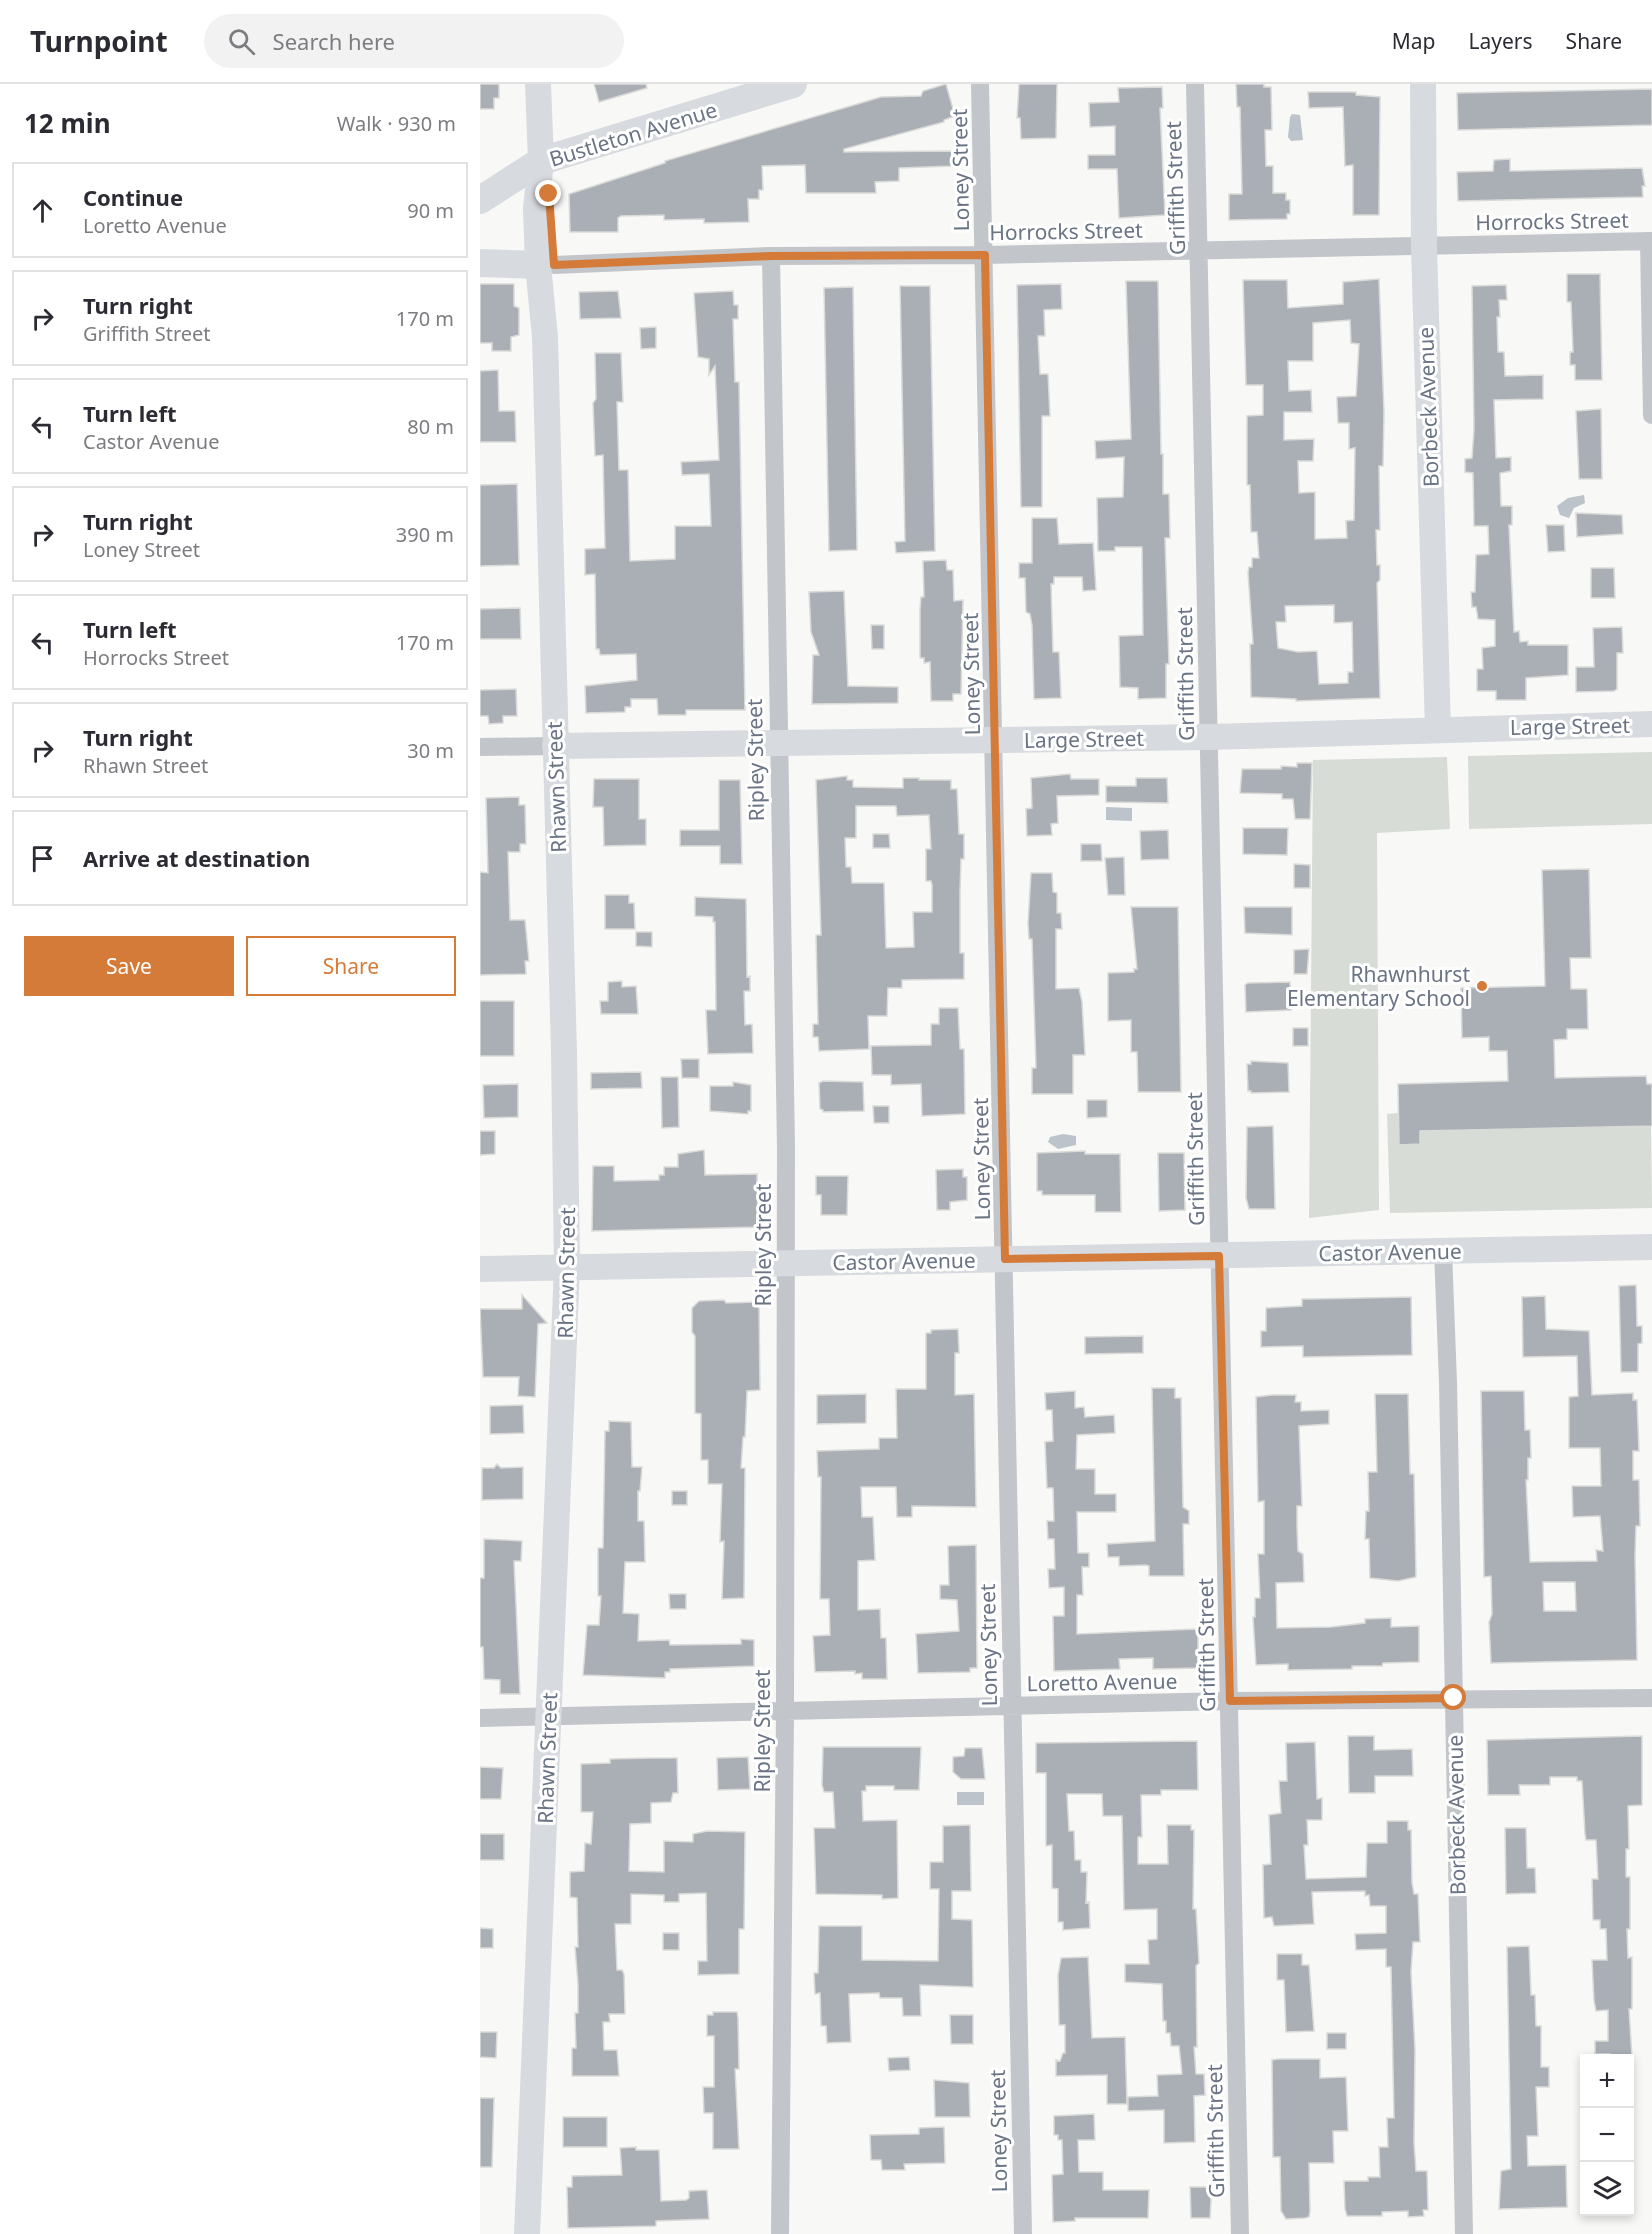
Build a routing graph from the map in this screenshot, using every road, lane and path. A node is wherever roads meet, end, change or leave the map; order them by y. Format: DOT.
graph roads {
  1 [pos="538,84"];
  2 [pos="793,84"];
  3 [pos="980,84"];
  4 [pos="1195,84"];
  5 [pos="1423,84"];
  6 [pos="542,161"];
  7 [pos="480,200"];
  8 [pos="1650,241"];
  9 [pos="1424,246"];
  10 [pos="1200,250"];
  11 [pos="985,255"];
  12 [pos="771,256"];
  13 [pos="480,263"];
  14 [pos="546,265"];
  15 [pos="1652,415"];
  16 [pos="1652,724"];
  17 [pos="1438,729"];
  18 [pos="1209,737"];
  19 [pos="994,740"];
  20 [pos="777,742"];
  21 [pos="555,746"];
  22 [pos="480,747"];
  23 [pos="1652,1247"];
  24 [pos="1443,1251"];
  25 [pos="1219,1256"];
  26 [pos="1005,1259"];
  27 [pos="786,1264"];
  28 [pos="567,1267"];
  29 [pos="480,1269"];
  30 [pos="1454,1698"];
  31 [pos="1652,1698"];
  32 [pos="1230,1701"];
  33 [pos="1012,1707"];
  34 [pos="785,1712"];
  35 [pos="480,1718"];
  36 [pos="549,1718"];
  37 [pos="527,2234"];
  38 [pos="780,2234"];
  39 [pos="1023,2234"];
  40 [pos="1240,2234"];
  41 [pos="1464,2234"];
  1 -- 6 [label="main road, Rhawn Street"];
  2 -- 6 [label="main road, Bustleton Avenue"];
  3 -- 11 [label="street, Loney Street"];
  4 -- 10 [label="street, Griffith Street"];
  5 -- 9 [label="main road, Borbeck Avenue"];
  6 -- 7 [label="main road, Bustleton Avenue"];
  6 -- 14 [label="main road, Rhawn Street"];
  8 -- 9 [label="street, Horrocks Street"];
  8 -- 15 [label="street"];
  9 -- 10 [label="street, Horrocks Street"];
  9 -- 17 [label="main road, Borbeck Avenue"];
  10 -- 11 [label="street, Horrocks Street"];
  10 -- 18 [label="street, Griffith Street"];
  11 -- 12 [label="street, Horrocks Street"];
  11 -- 19 [label="street, Loney Street"];
  12 -- 14 [label="street, Horrocks Street"];
  12 -- 20 [label="street, Ripley Street"];
  13 -- 14 [label="main road"];
  14 -- 21 [label="main road, Rhawn Street"];
  16 -- 17 [label="main road, Large Street"];
  17 -- 18 [label="main road, Large Street"];
  18 -- 19 [label="main road, Large Street"];
  18 -- 25 [label="street, Griffith Street"];
  19 -- 20 [label="main road, Large Street"];
  19 -- 26 [label="street, Loney Street"];
  20 -- 21 [label="main road, Large Street"];
  20 -- 27 [label="street, Ripley Street"];
  21 -- 22 [label="street, Large Street"];
  21 -- 28 [label="main road, Rhawn Street"];
  23 -- 24 [label="main road, Castor Avenue"];
  24 -- 25 [label="main road, Castor Avenue"];
  24 -- 30 [label="street, Borbeck Avenue"];
  25 -- 26 [label="main road, Castor Avenue"];
  25 -- 32 [label="street, Griffith Street"];
  26 -- 27 [label="main road, Castor Avenue"];
  26 -- 33 [label="street, Loney Street"];
  27 -- 28 [label="main road, Castor Avenue"];
  27 -- 34 [label="street, Ripley Street"];
  28 -- 29 [label="main road, Castor Avenue"];
  28 -- 36 [label="main road, Rhawn Street"];
  30 -- 31 [label="street, Loretto Avenue"];
  30 -- 32 [label="street, Loretto Avenue"];
  30 -- 41 [label="street, Borbeck Avenue"];
  32 -- 33 [label="street, Loretto Avenue"];
  32 -- 40 [label="street, Griffith Street"];
  33 -- 34 [label="street, Loretto Avenue"];
  33 -- 39 [label="street, Loney Street"];
  34 -- 36 [label="street, Loretto Avenue"];
  34 -- 38 [label="street, Ripley Street"];
  35 -- 36 [label="street, Loretto Avenue"];
  36 -- 37 [label="main road, Rhawn Street"];
}
